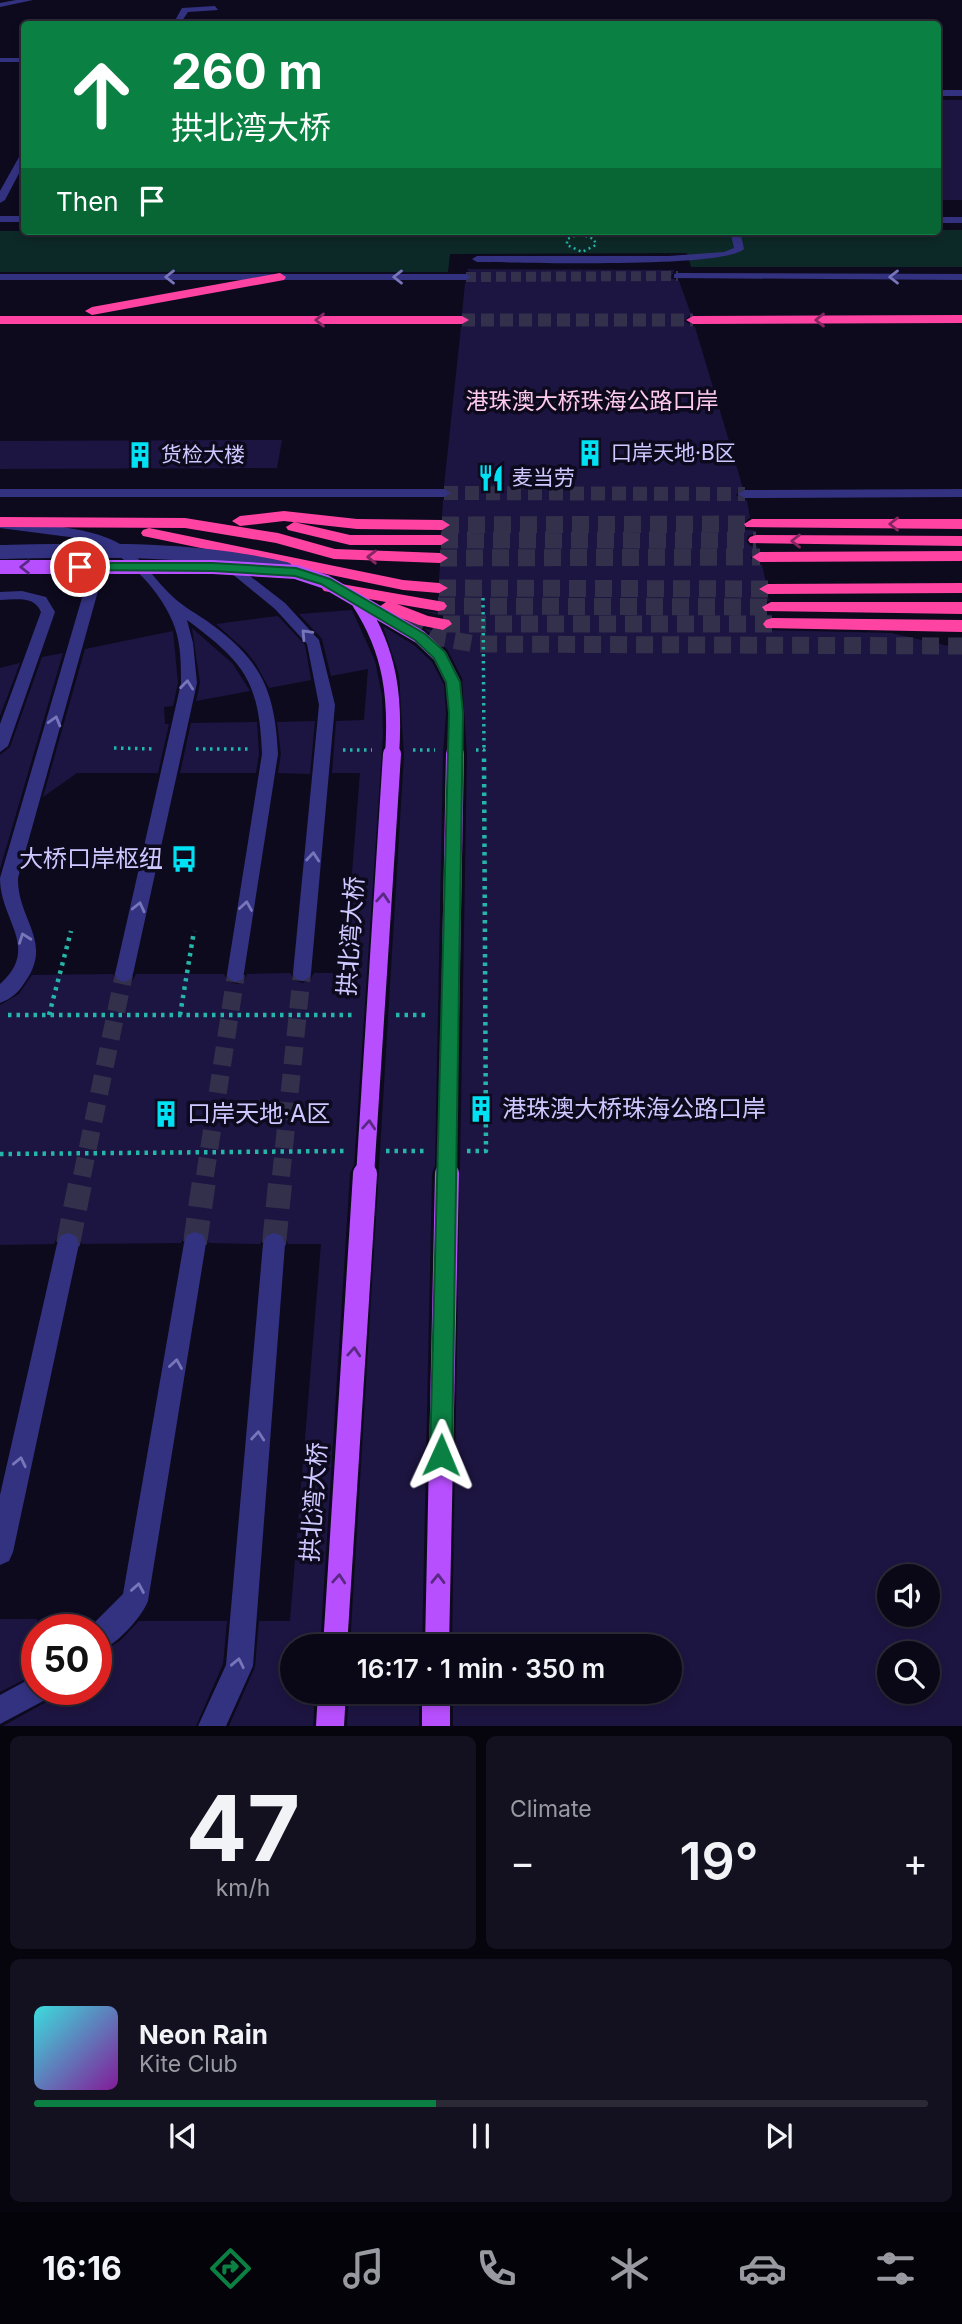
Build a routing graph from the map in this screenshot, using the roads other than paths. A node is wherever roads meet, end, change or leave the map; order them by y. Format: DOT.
graph roads {
  1 [pos="29,0"];
  2 [pos="0,5"];
  3 [pos="215,8"];
  4 [pos="179,21"];
  5 [pos="0,60"];
  6 [pos="21,60"];
  7 [pos="941,93"];
  8 [pos="962,93"];
  9 [pos="21,162"];
  10 [pos="0,200"];
  11 [pos="0,207"];
  12 [pos="12,207"];
  13 [pos="0,219"];
  14 [pos="21,219"];
  15 [pos="941,220"];
  16 [pos="962,220"];
  17 [pos="736,235"];
  18 [pos="477,259"];
  19 [pos="678,276"];
  20 [pos="0,277"];
  21 [pos="279,277"];
  22 [pos="466,277"];
  23 [pos="962,277"];
  24 [pos="962,319"];
  25 [pos="0,320"];
  26 [pos="20,320"];
  27 [pos="462,320"];
  28 [pos="693,320"];
  29 [pos="0,493"];
  30 [pos="444,493"];
  31 [pos="962,493"];
  32 [pos="745,494"];
  33 [pos="0,523"];
  34 [pos="752,524"];
  35 [pos="962,524"];
  36 [pos="138,526"];
  37 [pos="60,532"];
  38 [pos="441,532"];
  39 [pos="962,541"];
  40 [pos="212,550"];
  41 [pos="0,552"];
  42 [pos="962,556"];
  43 [pos="440,558"];
  44 [pos="0,567"];
  45 [pos="296,572"];
  46 [pos="328,587"];
  47 [pos="439,588"];
  48 [pos="962,588"];
  49 [pos="768,589"];
  50 [pos="162,594"];
  51 [pos="0,596"];
  52 [pos="356,599"];
  53 [pos="438,606"];
  54 [pos="962,608"];
  55 [pos="443,624"];
  56 [pos="962,626"];
  57 [pos="0,746"];
  58 [pos="302,973"];
  59 [pos="124,974"];
  60 [pos="236,974"];
  61 [pos="0,995"];
  62 [pos="195,1243"];
  63 [pos="68,1244"];
  64 [pos="274,1244"];
  65 [pos="0,1552"];
  66 [pos="112,1624"];
  67 [pos="336,1634"];
  68 [pos="437,1634"];
  69 [pos="21,1698"];
  70 [pos="331,1704"];
  71 [pos="436,1704"];
  72 [pos="0,1710"];
  73 [pos="212,1726"];
  74 [pos="330,1726"];
  75 [pos="436,1726"];
  1 -- 2 [label="street"];
  3 -- 4 [label="street"];
  5 -- 6 [label="street"];
  7 -- 8 [label="street"];
  9 -- 10 [label="street"];
  11 -- 12 [label="street"];
  13 -- 14 [label="street"];
  15 -- 16 [label="street"];
  17 -- 18 [label="street"];
  23 -- 19 [label="street, one-way"];
  21 -- 20 [label="street, one-way"];
  22 -- 21 [label="street, one-way"];
  21 -- 26 [label="highway"];
  24 -- 28 [label="highway, one-way"];
  25 -- 26 [label="highway"];
  27 -- 26 [label="highway, one-way"];
  29 -- 30 [label="street"];
  31 -- 32 [label="street"];
  33 -- 36 [label="highway"];
  33 -- 37 [label="street"];
  35 -- 34 [label="highway, one-way"];
  36 -- 38 [label="highway"];
  36 -- 40 [label="highway"];
  43 -- 36 [label="highway, one-way"];
  36 -- 47 [label="highway"];
  37 -- 50 [label="street"];
  61 -- 37 [label="street, one-way"];
  39 -- 42 [label="highway, one-way"];
  40 -- 46 [label="highway"];
  58 -- 40 [label="street, one-way"];
  41 -- 45 [label="street, bridge"];
  45 -- 44 [label="main road, 拱北湾大桥, one-way, bridge"];
  45 -- 52 [label="main road, 拱北湾大桥, bridge"];
  46 -- 53 [label="highway"];
  46 -- 55 [label="highway"];
  48 -- 49 [label="highway"];
  59 -- 50 [label="street, one-way"];
  60 -- 50 [label="street, one-way"];
  51 -- 57 [label="street"];
  67 -- 52 [label="main road, 拱北湾大桥, one-way, bridge"];
  68 -- 52 [label="main road, one-way, bridge"];
  54 -- 56 [label="highway"];
  66 -- 62 [label="street, one-way"];
  65 -- 63 [label="street, one-way"];
  73 -- 64 [label="street, one-way"];
  69 -- 72 [label="street"];
  70 -- 74 [label="main road"];
  71 -- 75 [label="main road"];
}
